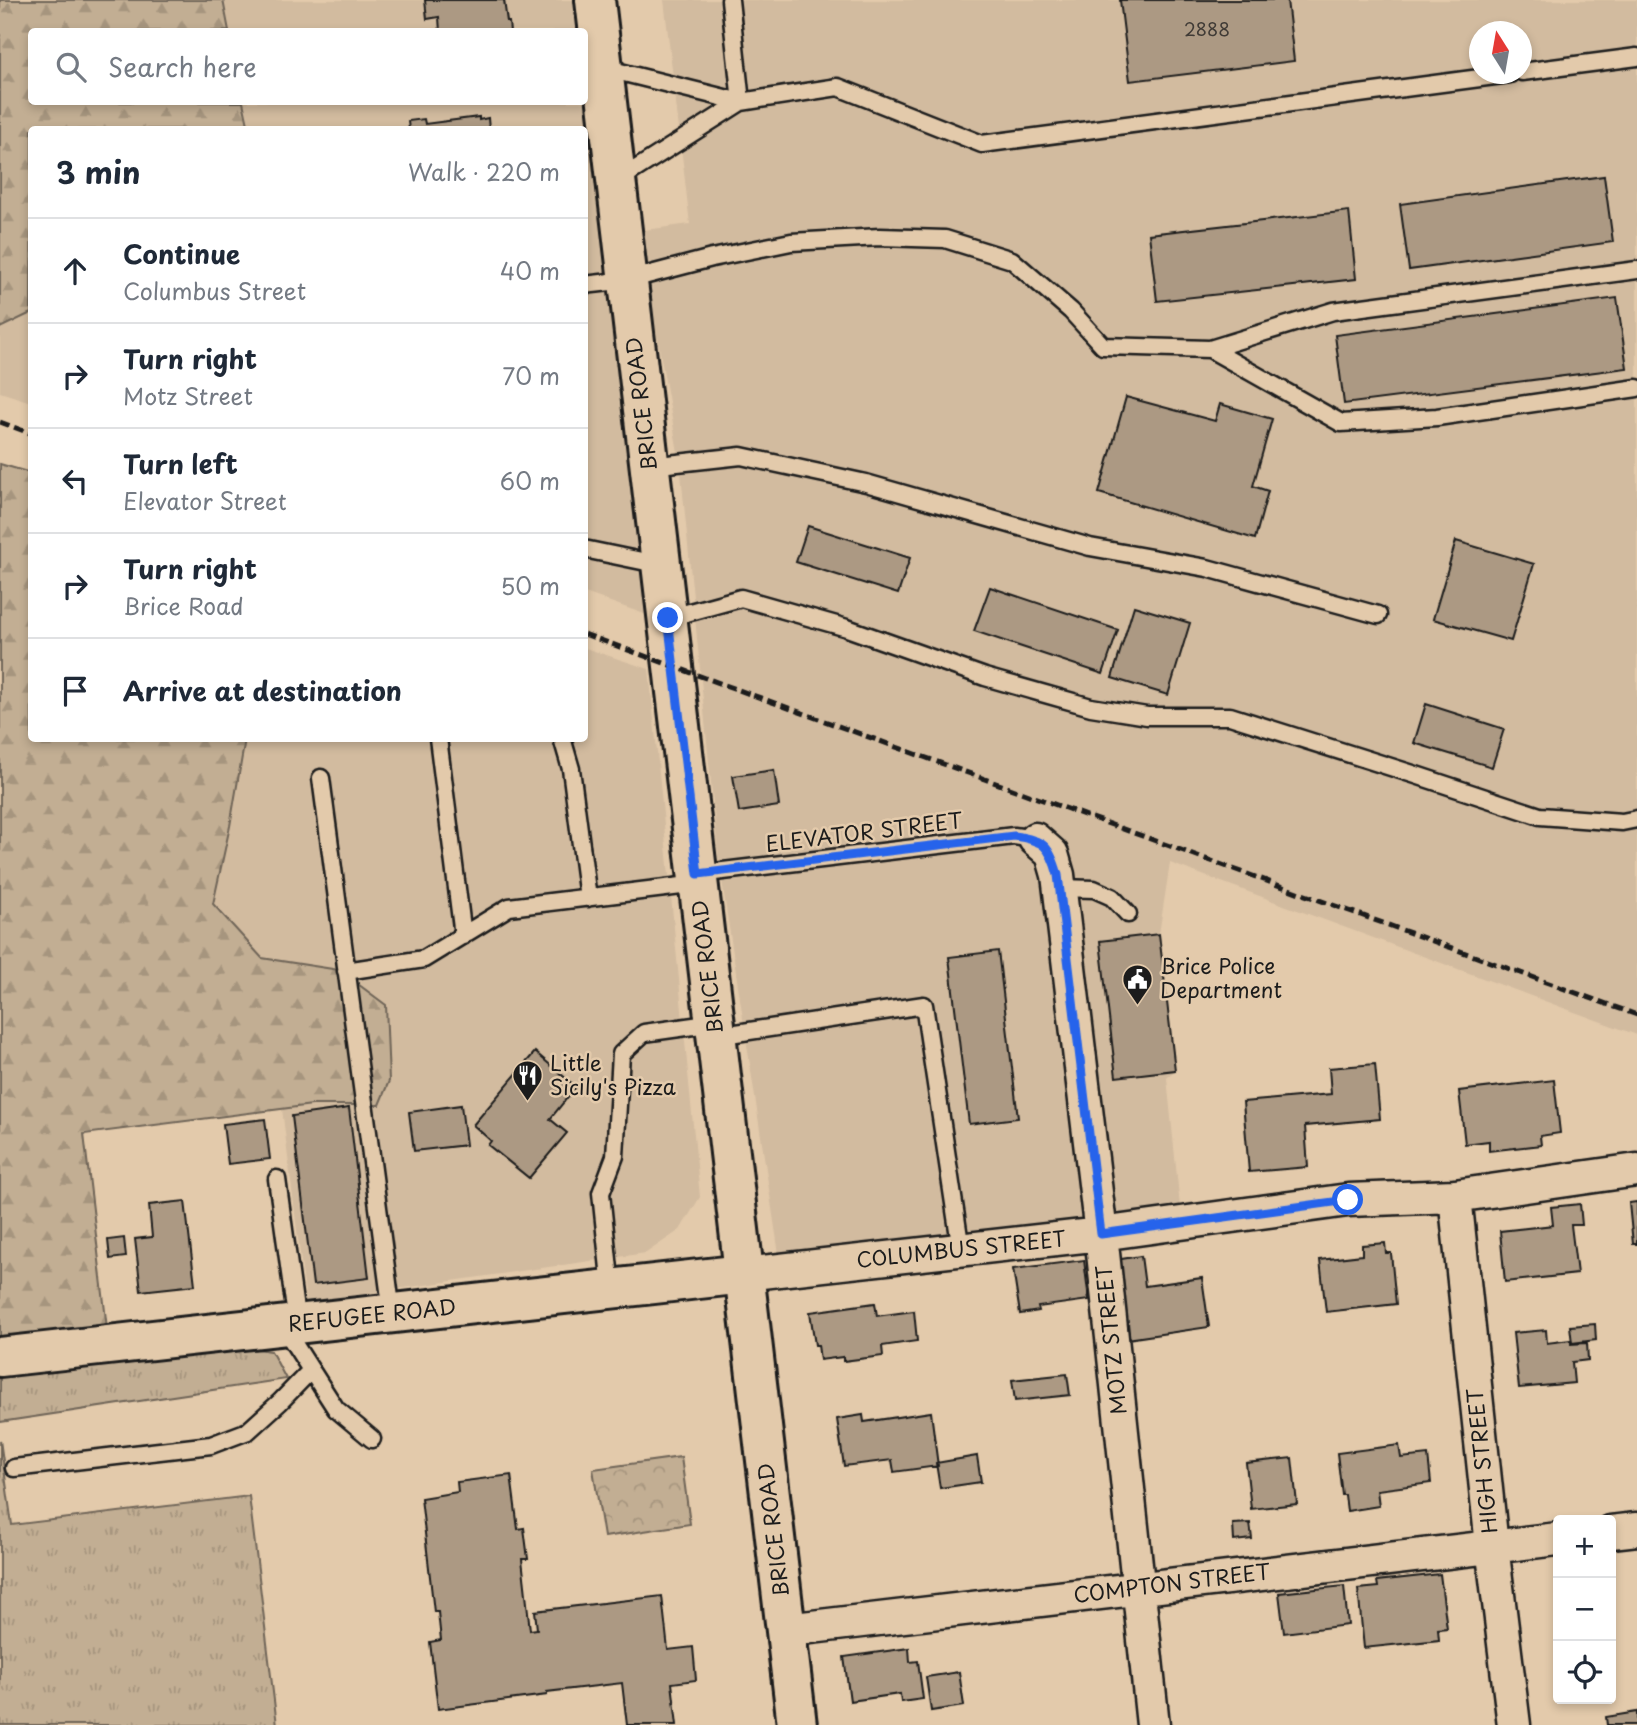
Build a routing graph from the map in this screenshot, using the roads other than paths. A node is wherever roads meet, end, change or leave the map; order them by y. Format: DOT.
graph roads {
  1 [pos="596,0"];
  2 [pos="730,0"];
  3 [pos="1637,57"];
  4 [pos="604,68"];
  5 [pos="1532,71"];
  6 [pos="1469,79"];
  7 [pos="741,102"];
  8 [pos="617,181"];
  9 [pos="1635,274"];
  10 [pos="628,280"];
  11 [pos="588,285"];
  12 [pos="1210,349"];
  13 [pos="1637,388"];
  14 [pos="650,466"];
  15 [pos="588,550"];
  16 [pos="661,565"];
  17 [pos="1378,615"];
  18 [pos="668,618"];
  19 [pos="439,742"];
  20 [pos="563,742"];
  21 [pos="321,778"];
  22 [pos="1637,819"];
  23 [pos="1035,839"];
  24 [pos="698,879"];
  25 [pos="1060,888"];
  26 [pos="588,898"];
  27 [pos="1128,914"];
  28 [pos="463,936"];
  29 [pos="346,971"];
  30 [pos="716,1029"];
  31 [pos="1637,1170"];
  32 [pos="276,1179"];
  33 [pos="1455,1196"];
  34 [pos="1101,1234"];
  35 [pos="961,1250"];
  36 [pos="744,1274"];
  37 [pos="611,1289"];
  38 [pos="392,1313"];
  39 [pos="290,1325"];
  40 [pos="0,1357"];
  41 [pos="311,1370"];
  42 [pos="372,1439"];
  43 [pos="14,1468"];
  44 [pos="1637,1529"];
  45 [pos="1616,1531"];
  46 [pos="1553,1540"];
  47 [pos="1492,1546"];
  48 [pos="1138,1588"];
  49 [pos="786,1630"];
  50 [pos="797,1725"];
  51 [pos="1153,1725"];
  52 [pos="1514,1725"];
  1 -- 4 [label="main road, BRICE ROAD"];
  2 -- 7 [label="lane"];
  3 -- 5 [label="lane"];
  4 -- 7 [label="lane"];
  4 -- 8 [label="main road, BRICE ROAD"];
  6 -- 7 [label="lane"];
  7 -- 8 [label="lane"];
  8 -- 10 [label="main road, BRICE ROAD"];
  9 -- 12 [label="lane"];
  10 -- 11 [label="lane"];
  10 -- 12 [label="lane"];
  10 -- 14 [label="main road, BRICE ROAD"];
  12 -- 13 [label="lane"];
  14 -- 16 [label="main road, BRICE ROAD"];
  14 -- 17 [label="lane"];
  15 -- 16 [label="lane"];
  16 -- 18 [label="main road, BRICE ROAD"];
  18 -- 22 [label="lane"];
  18 -- 24 [label="main road, BRICE ROAD"];
  19 -- 28 [label="lane"];
  20 -- 26 [label="lane"];
  21 -- 29 [label="lane"];
  23 -- 24 [label="lane, ELEVATOR STREET"];
  23 -- 25 [label="street, MOTZ STREET"];
  24 -- 26 [label="lane, ELEVATOR STREET"];
  24 -- 30 [label="main road, BRICE ROAD"];
  25 -- 27 [label="lane"];
  25 -- 34 [label="street, MOTZ STREET"];
  26 -- 28 [label="lane, ELEVATOR STREET"];
  28 -- 29 [label="lane, ELEVATOR STREET"];
  29 -- 38 [label="lane"];
  30 -- 35 [label="lane"];
  30 -- 36 [label="main road, BRICE ROAD"];
  30 -- 37 [label="lane"];
  31 -- 33 [label="street, COLUMBUS STREET"];
  32 -- 39 [label="lane"];
  33 -- 34 [label="street, COLUMBUS STREET"];
  33 -- 47 [label="street, HIGH STREET"];
  34 -- 35 [label="street, COLUMBUS STREET"];
  34 -- 48 [label="street, MOTZ STREET"];
  35 -- 36 [label="street, COLUMBUS STREET"];
  36 -- 37 [label="main road, REFUGEE ROAD"];
  36 -- 49 [label="main road, BRICE ROAD"];
  37 -- 38 [label="main road, REFUGEE ROAD"];
  38 -- 39 [label="main road, REFUGEE ROAD"];
  39 -- 40 [label="main road, REFUGEE ROAD"];
  39 -- 41 [label="lane"];
  41 -- 42 [label="lane"];
  41 -- 43 [label="lane"];
  44 -- 45 [label="street"];
  46 -- 47 [label="street, COMPTON STREET"];
  47 -- 48 [label="street, COMPTON STREET"];
  47 -- 52 [label="street, HIGH STREET"];
  48 -- 49 [label="street, COMPTON STREET"];
  48 -- 51 [label="street, MOTZ STREET"];
  49 -- 50 [label="main road, BRICE ROAD"];
}
